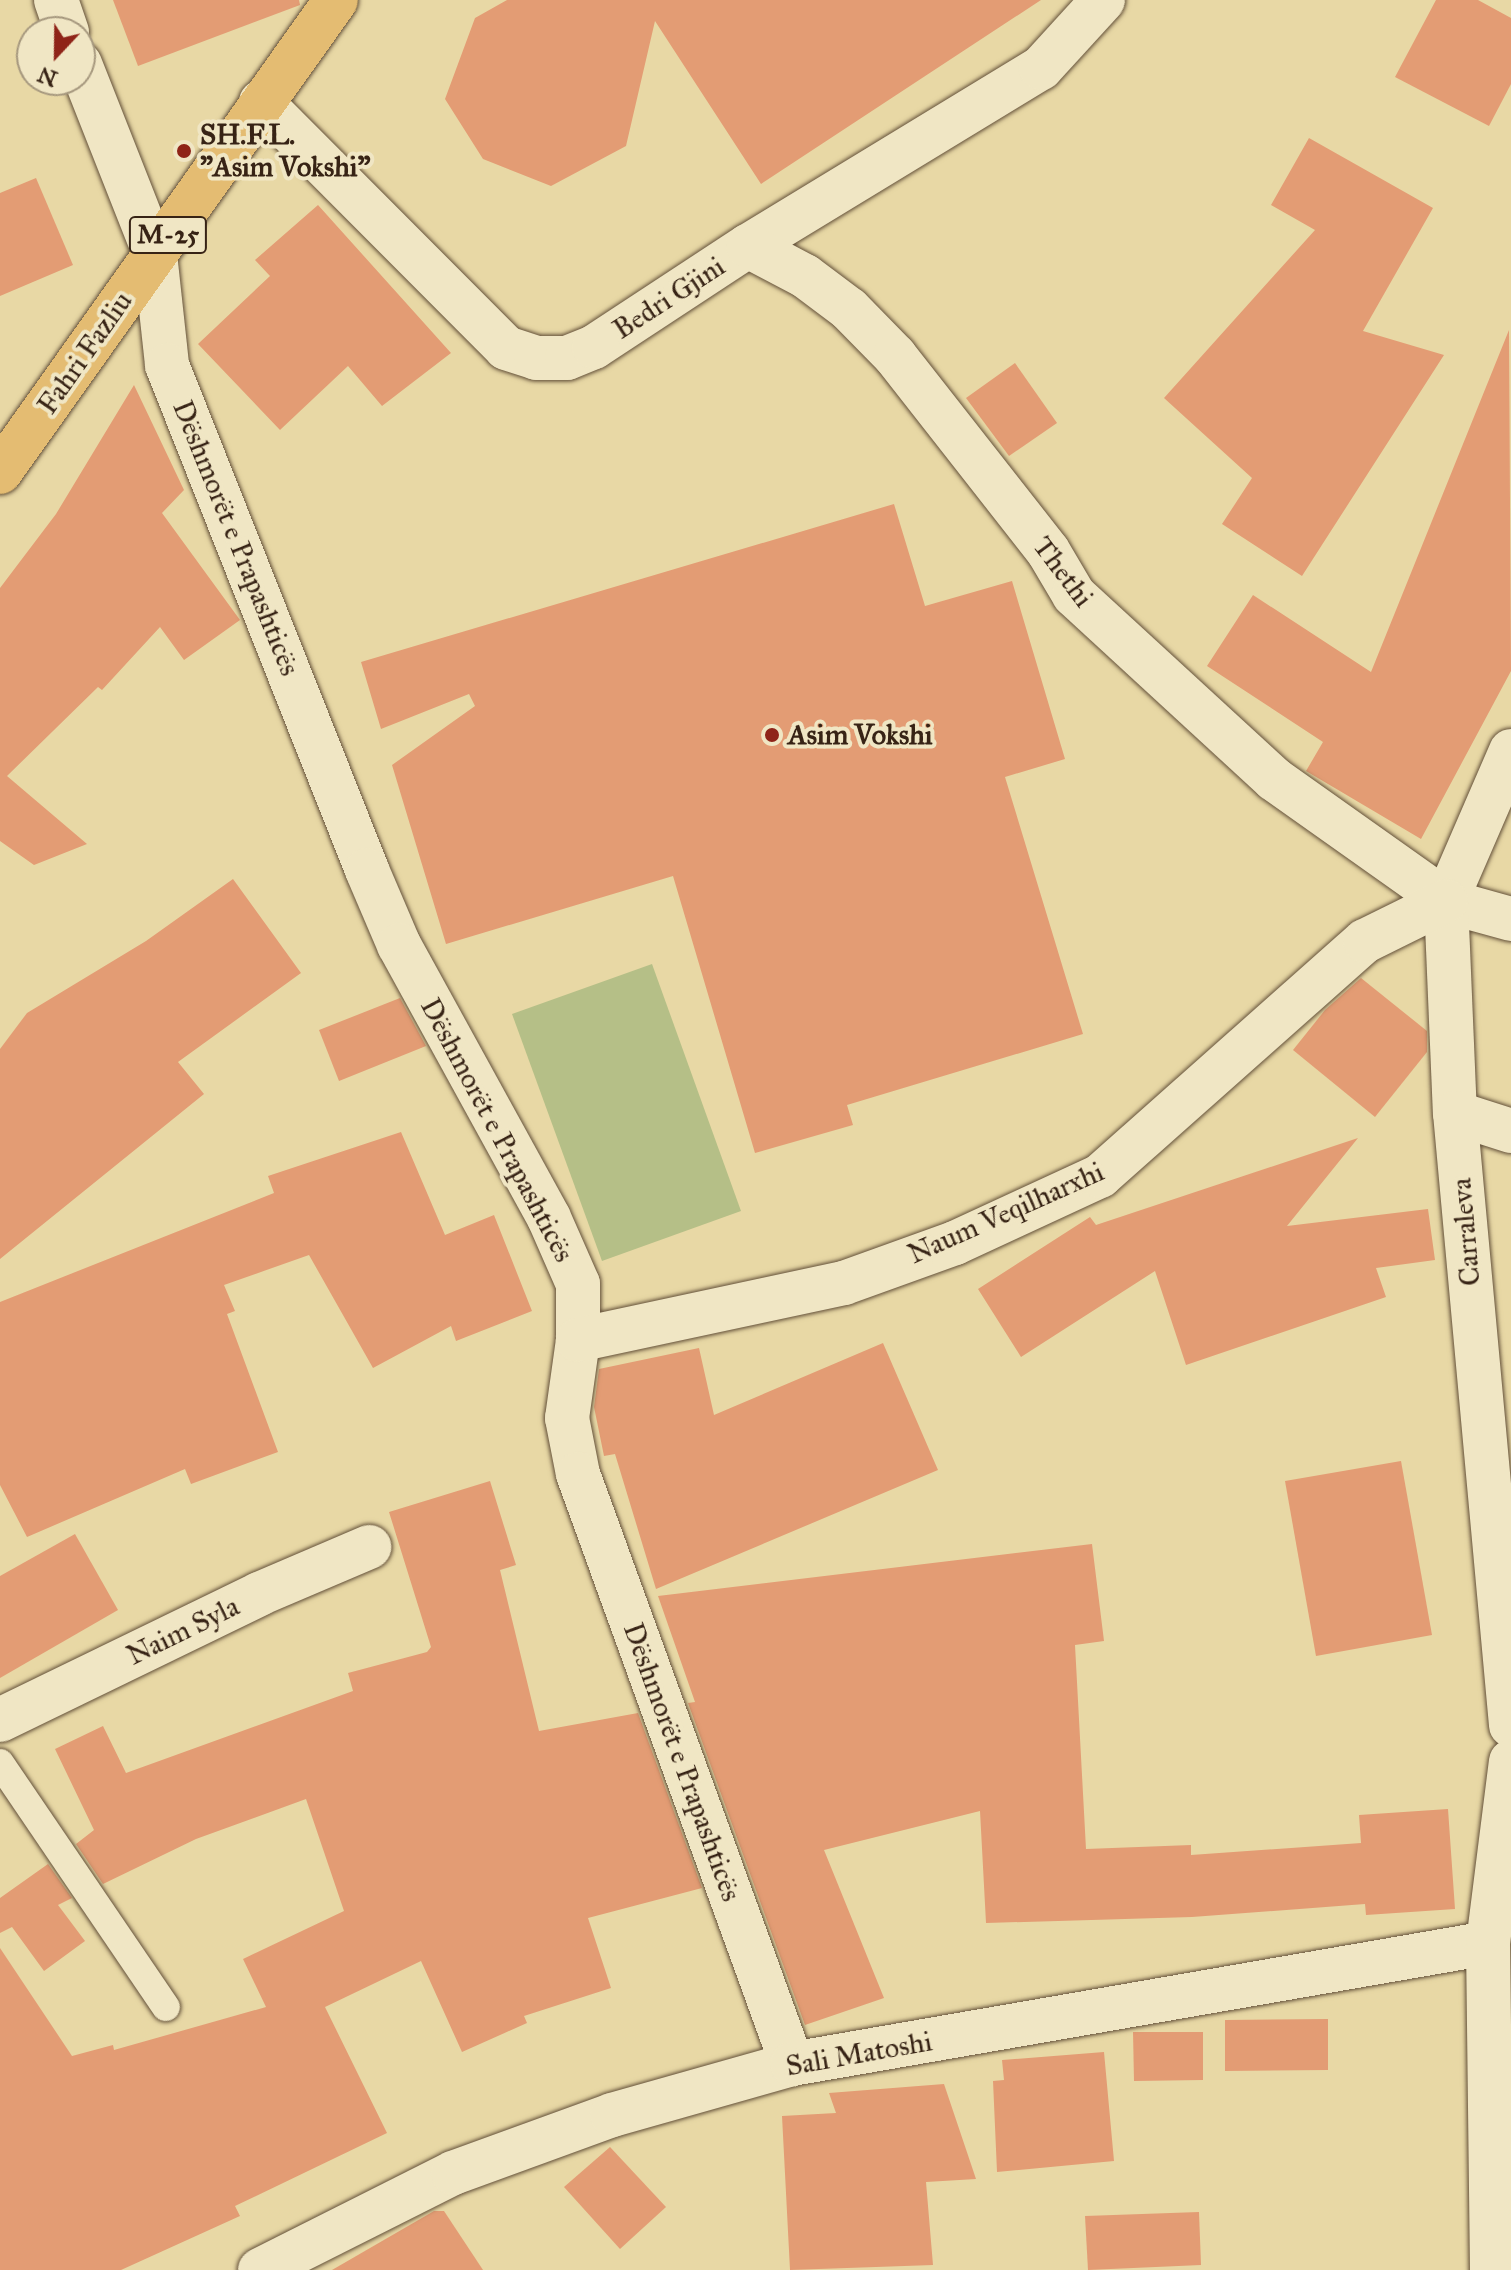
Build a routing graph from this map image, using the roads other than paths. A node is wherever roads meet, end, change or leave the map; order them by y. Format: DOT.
graph roads {
  1 [pos="336,0"];
  2 [pos="1103,0"];
  3 [pos="93,96"];
  4 [pos="261,102"];
  5 [pos="748,246"];
  6 [pos="155,254"];
  7 [pos="0,472"];
  8 [pos="1511,751"];
  9 [pos="1446,901"];
  10 [pos="1511,919"];
  11 [pos="1455,1113"];
  12 [pos="1511,1131"];
  13 [pos="578,1340"];
  14 [pos="369,1547"];
  15 [pos="0,1720"];
  16 [pos="1511,1725"];
  17 [pos="1511,1761"];
  18 [pos="0,1763"];
  19 [pos="1488,1943"];
  20 [pos="166,2007"];
  21 [pos="792,2064"];
  22 [pos="260,2270"];
  23 [pos="1492,2270"];
  1 -- 4 [label="main road, Fahri Fazliu / M-25"];
  2 -- 5 [label="street, Bedri Gjini"];
  3 -- 6 [label="street, Dëshmorët e Prapashticës"];
  4 -- 5 [label="street, Bedri Gjini"];
  4 -- 6 [label="main road, Fahri Fazliu / M-25"];
  5 -- 9 [label="street, Thethi"];
  6 -- 7 [label="main road, Fahri Fazliu / M-25"];
  6 -- 13 [label="street, Dëshmorët e Prapashticës"];
  8 -- 9 [label="street, Carraleva"];
  9 -- 10 [label="street, Thethi"];
  9 -- 11 [label="street, Carraleva"];
  9 -- 13 [label="street, Naum Veqilharxhi"];
  11 -- 12 [label="street"];
  11 -- 16 [label="street, Carraleva"];
  13 -- 21 [label="street, Dëshmorët e Prapashticës"];
  14 -- 15 [label="street, Naim Syla"];
  17 -- 19 [label="street"];
  18 -- 20 [label="lane"];
  19 -- 21 [label="street, Sali Matoshi"];
  19 -- 23 [label="street"];
  21 -- 22 [label="street, Sali Matoshi"];
}
